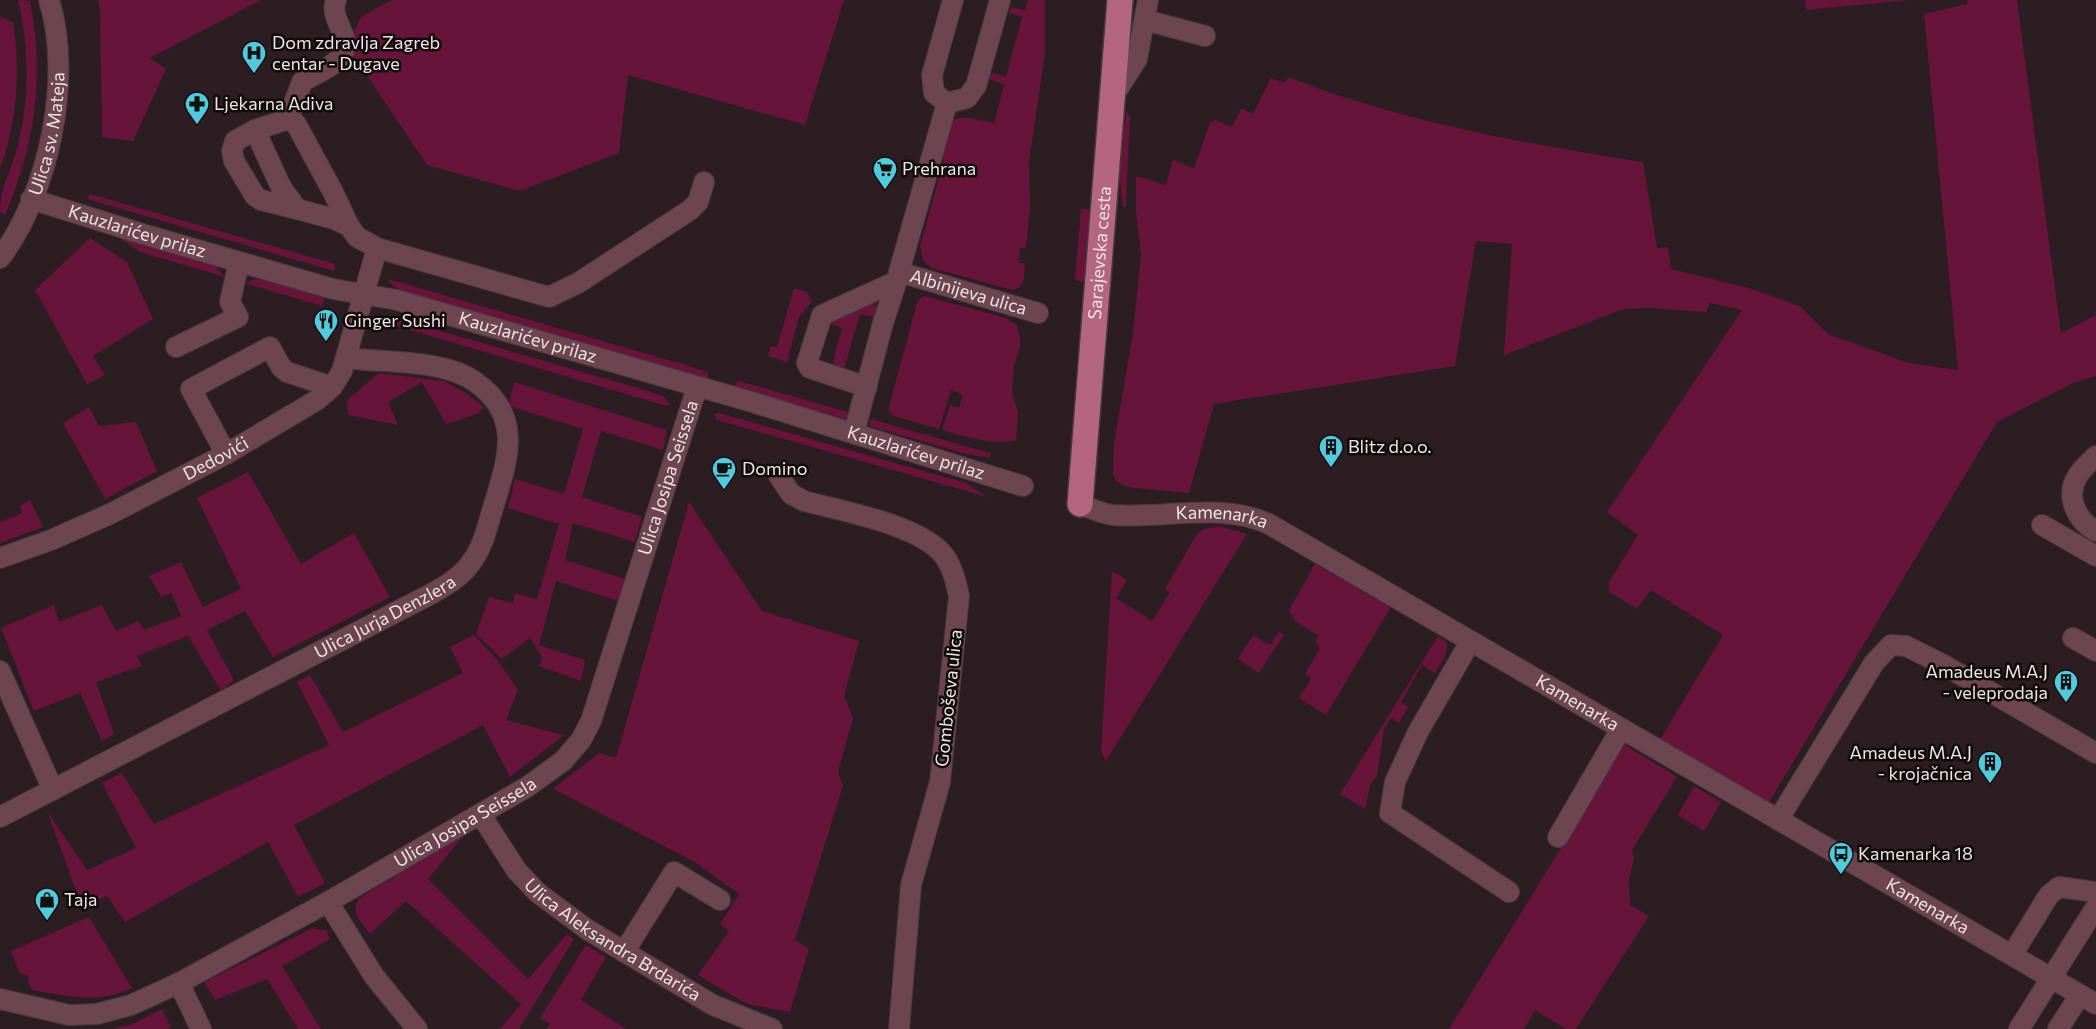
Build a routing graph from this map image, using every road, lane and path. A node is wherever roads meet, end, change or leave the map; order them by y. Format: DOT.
graph roads {
  1 [pos="49,0"];
  2 [pos="336,0"];
  3 [pos="953,0"];
  4 [pos="1000,0"];
  5 [pos="1120,0"];
  6 [pos="1148,0"];
  7 [pos="1145,20"];
  8 [pos="1205,36"];
  9 [pos="1112,98"];
  10 [pos="947,103"];
  11 [pos="288,119"];
  12 [pos="255,130"];
  13 [pos="704,182"];
  14 [pos="31,199"];
  15 [pos="297,210"];
  16 [pos="348,226"];
  17 [pos="377,248"];
  18 [pos="0,258"];
  19 [pos="239,262"];
  20 [pos="898,276"];
  21 [pos="364,294"];
  22 [pos="1038,312"];
  23 [pos="176,347"];
  24 [pos="347,358"];
  25 [pos="332,387"];
  26 [pos="697,387"];
  27 [pos="867,387"];
  28 [pos="854,433"];
  29 [pos="226,454"];
  30 [pos="2096,456"];
  31 [pos="779,476"];
  32 [pos="1023,486"];
  33 [pos="1080,504"];
  34 [pos="2042,525"];
  35 [pos="2096,531"];
  36 [pos="2096,556"];
  37 [pos="0,558"];
  38 [pos="2073,638"];
  39 [pos="1470,642"];
  40 [pos="2096,651"];
  41 [pos="0,671"];
  42 [pos="1621,729"];
  43 [pos="2096,753"];
  44 [pos="53,790"];
  45 [pos="481,815"];
  46 [pos="0,817"];
  47 [pos="1778,820"];
  48 [pos="1558,837"];
  49 [pos="1509,892"];
  50 [pos="2096,892"];
  51 [pos="720,900"];
  52 [pos="328,902"];
  53 [pos="2096,907"];
  54 [pos="624,952"];
  55 [pos="2012,955"];
  56 [pos="2051,978"];
  57 [pos="180,983"];
  58 [pos="0,999"];
  59 [pos="2088,999"];
  60 [pos="67,1022"];
  61 [pos="202,1029"];
  62 [pos="417,1029"];
  63 [pos="772,1029"];
  64 [pos="899,1029"];
  65 [pos="2019,1029"];
  66 [pos="2058,1029"];
  1 -- 14 [label="street, Ulica sv. Mateja"];
  2 -- 11 [label="street"];
  3 -- 10 [label="street"];
  4 -- 10 [label="street"];
  5 -- 9 [label="main road, Sarajevska cesta"];
  6 -- 7 [label="street"];
  7 -- 8 [label="street"];
  7 -- 9 [label="street"];
  9 -- 33 [label="main road, Sarajevska cesta"];
  10 -- 20 [label="street, Albinijeva ulica"];
  11 -- 12 [label="street"];
  11 -- 16 [label="street"];
  12 -- 15 [label="street"];
  12 -- 15 [label="street"];
  13 -- 17 [label="street"];
  14 -- 18 [label="street, Ulica sv. Mateja"];
  14 -- 19 [label="street, Kauzlarićev prilaz"];
  15 -- 16 [label="street"];
  16 -- 17 [label="street"];
  17 -- 21 [label="street, Dedovići"];
  19 -- 21 [label="street, Kauzlarićev prilaz"];
  19 -- 23 [label="street"];
  20 -- 22 [label="street, Albinijeva ulica"];
  20 -- 27 [label="street, Albinijeva ulica"];
  20 -- 27 [label="street, Albinijeva ulica"];
  21 -- 24 [label="street, Dedovići"];
  21 -- 26 [label="street, Kauzlarićev prilaz"];
  24 -- 25 [label="street, Dedovići"];
  24 -- 44 [label="street, Ulica Jurja Denzlera"];
  25 -- 29 [label="street, Dedovići"];
  25 -- 29 [label="street"];
  26 -- 28 [label="street, Kauzlarićev prilaz"];
  26 -- 45 [label="street, Ulica Josipa Seissela"];
  27 -- 28 [label="street, Albinijeva ulica"];
  28 -- 32 [label="street, Kauzlarićev prilaz"];
  29 -- 37 [label="street, Dedovići"];
  30 -- 35 [label="street"];
  31 -- 64 [label="street, Gomboševa ulica"];
  33 -- 39 [label="street, Kamenarka"];
  34 -- 36 [label="street"];
  38 -- 40 [label="street"];
  39 -- 42 [label="street, Kamenarka"];
  39 -- 49 [label="street"];
  41 -- 44 [label="street"];
  42 -- 47 [label="street, Kamenarka"];
  42 -- 48 [label="street"];
  43 -- 47 [label="street"];
  44 -- 46 [label="street, Ulica Jurja Denzlera"];
  45 -- 52 [label="street, Ulica Josipa Seissela"];
  45 -- 54 [label="street, Ulica Aleksandra Brdarića"];
  47 -- 55 [label="street, Kamenarka"];
  50 -- 55 [label="street"];
  51 -- 54 [label="street"];
  52 -- 57 [label="street, Ulica Josipa Seissela"];
  52 -- 62 [label="street"];
  53 -- 56 [label="street"];
  54 -- 63 [label="street, Ulica Aleksandra Brdarića"];
  55 -- 56 [label="street, Kamenarka"];
  56 -- 59 [label="street, Kamenarka"];
  56 -- 65 [label="street"];
  57 -- 60 [label="street, Ulica Josipa Seissela"];
  57 -- 61 [label="street"];
  58 -- 60 [label="street, Ulica Josipa Seissela"];
  59 -- 66 [label="street"];
}
